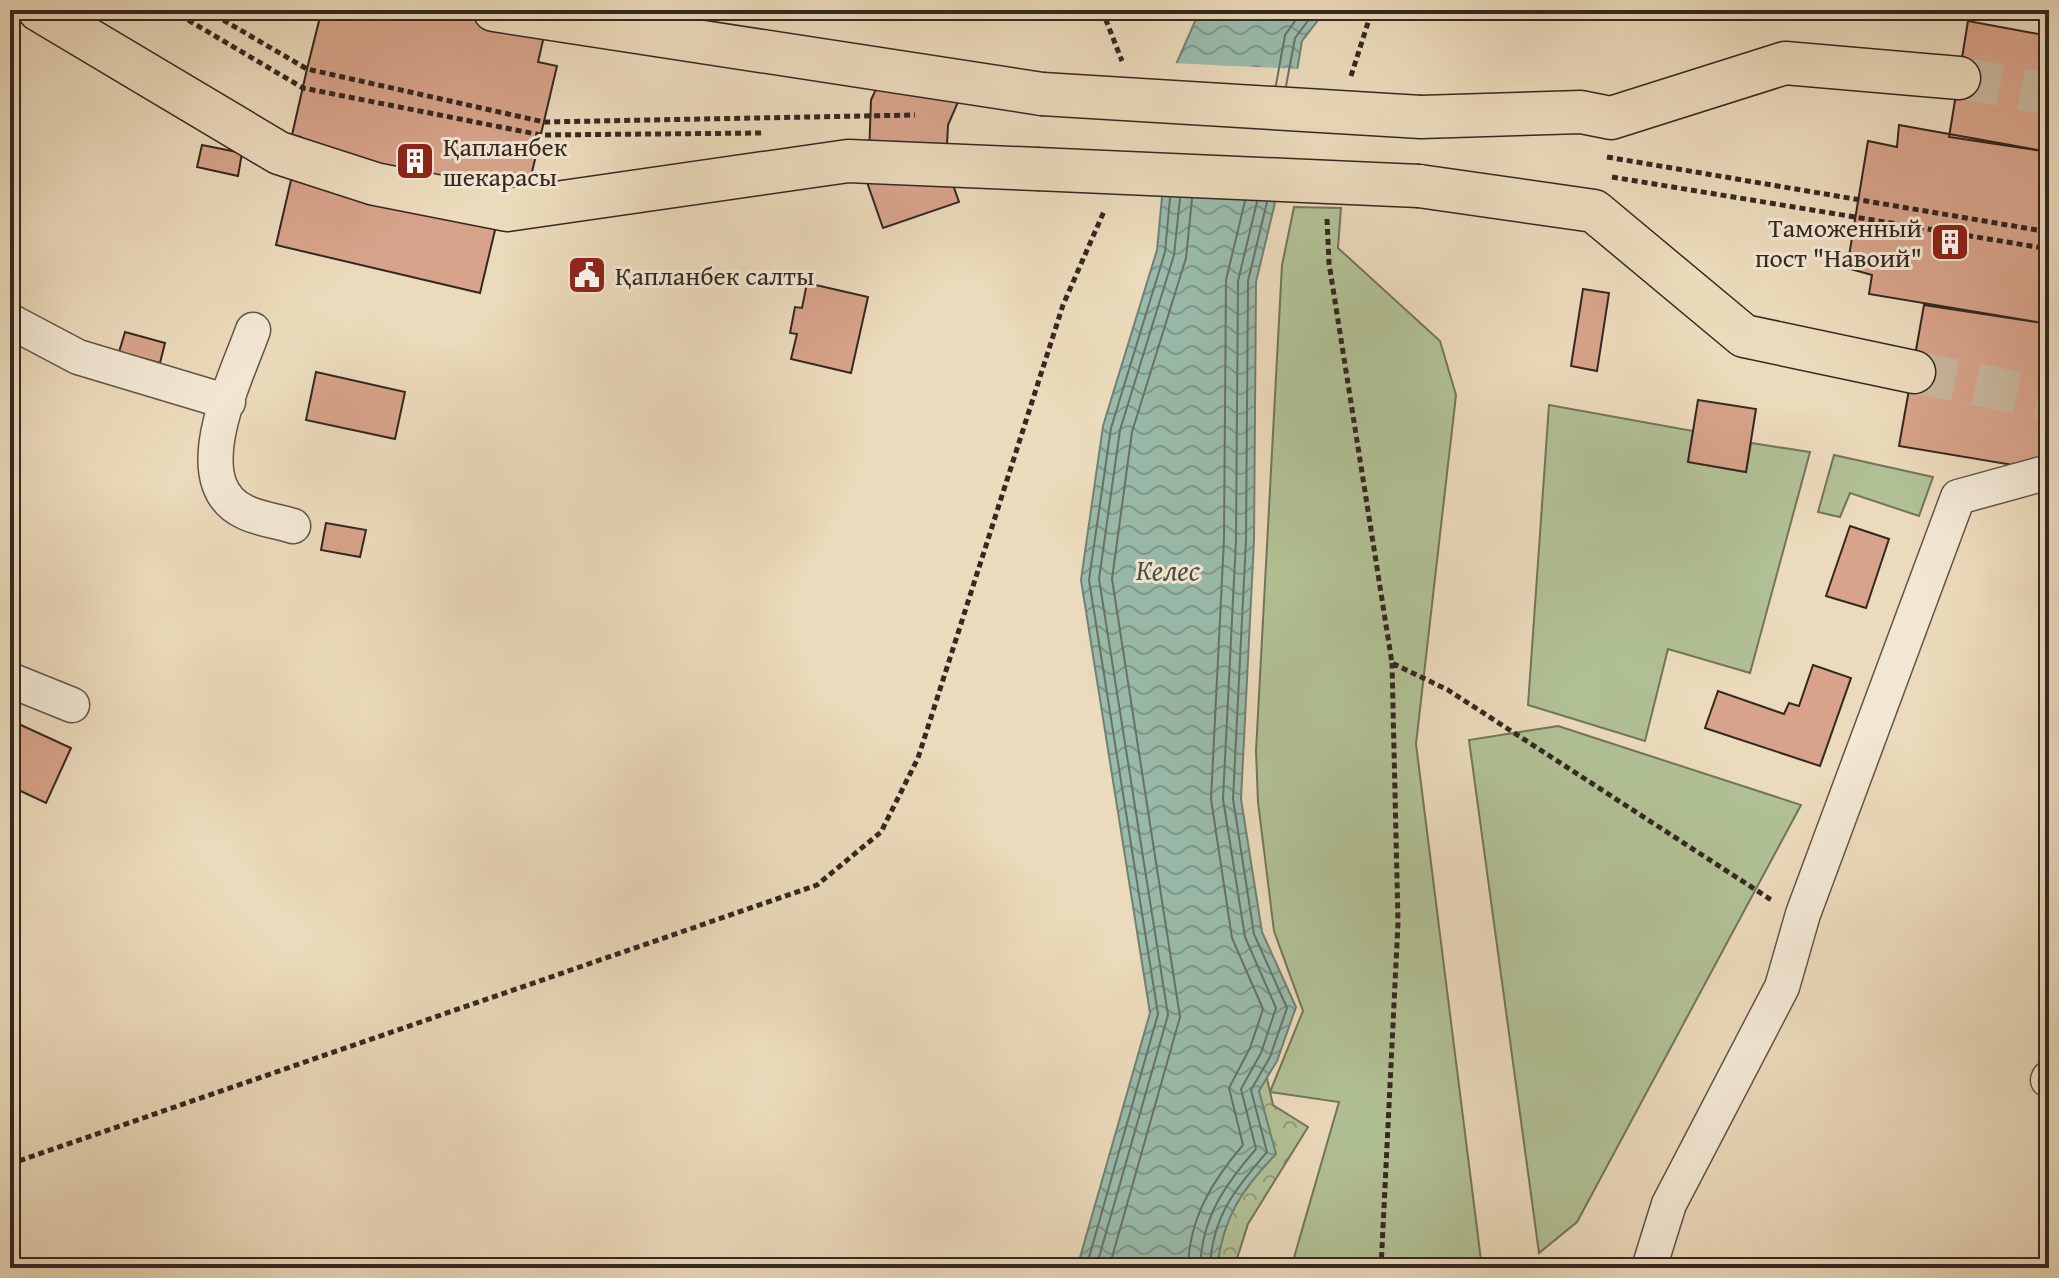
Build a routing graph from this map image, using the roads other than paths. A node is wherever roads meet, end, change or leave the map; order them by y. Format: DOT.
graph roads {
  1 [pos="39,10"];
  2 [pos="494,10"];
  3 [pos="1959,78"];
  4 [pos="10,321"];
  5 [pos="253,330"];
  6 [pos="1914,372"];
  7 [pos="228,402"];
  8 [pos="2049,472"];
  9 [pos="293,526"];
  10 [pos="10,680"];
  11 [pos="72,705"];
  12 [pos="1649,1268"];
  1 -- 6 [label="main road, bridge"];
  2 -- 3 [label="main road, bridge"];
  4 -- 7 [label="street"];
  5 -- 7 [label="street"];
  7 -- 9 [label="street"];
  8 -- 12 [label="street"];
  10 -- 11 [label="street"];
}
